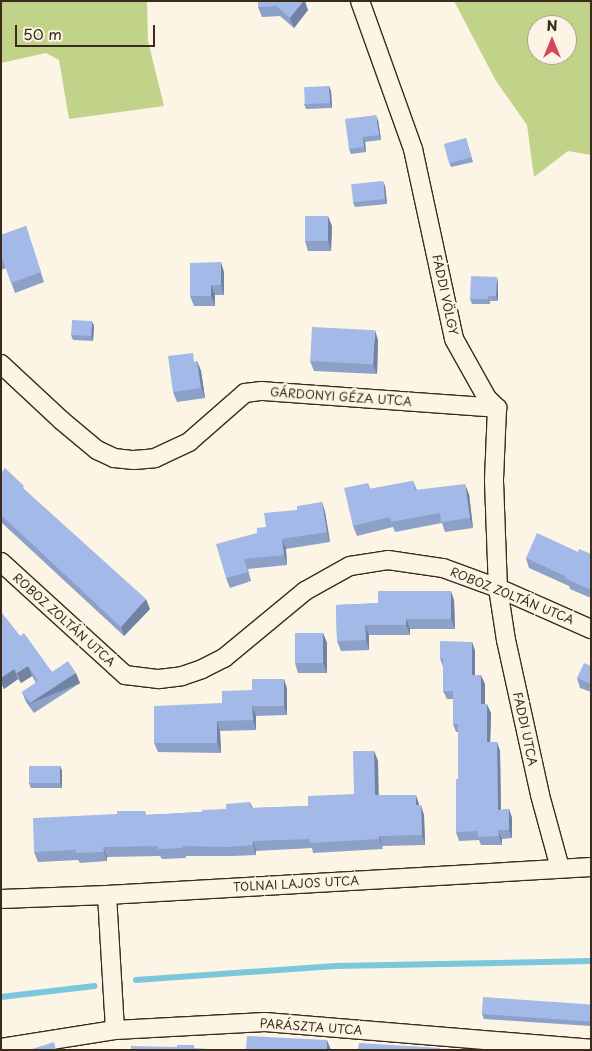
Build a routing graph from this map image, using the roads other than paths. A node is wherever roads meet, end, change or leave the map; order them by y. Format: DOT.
graph roads {
  1 [pos="360,1"];
  2 [pos="1,364"];
  3 [pos="497,408"];
  4 [pos="1,562"];
  5 [pos="498,588"];
  6 [pos="591,629"];
  7 [pos="591,867"];
  8 [pos="560,868"];
  9 [pos="106,895"];
  10 [pos="1,899"];
  11 [pos="115,1030"];
  12 [pos="1,1048"];
  13 [pos="591,1049"];
  1 -- 3 [label="street, FADDI VÖLGY"];
  2 -- 3 [label="street, GÁRDONYI GÉZA UTCA"];
  3 -- 5 [label="street"];
  4 -- 5 [label="street, ROBOZ ZOLTÁN UTCA"];
  5 -- 6 [label="street, ROBOZ ZOLTÁN UTCA"];
  5 -- 8 [label="street, FADDI UTCA"];
  7 -- 8 [label="street, TOLNAI LAJOS UTCA"];
  8 -- 9 [label="street, TOLNAI LAJOS UTCA"];
  9 -- 10 [label="street, TOLNAI LAJOS UTCA"];
  9 -- 11 [label="street"];
  11 -- 12 [label="street, PARÁSZTA UTCA"];
  11 -- 13 [label="street, PARÁSZTA UTCA"];
}
